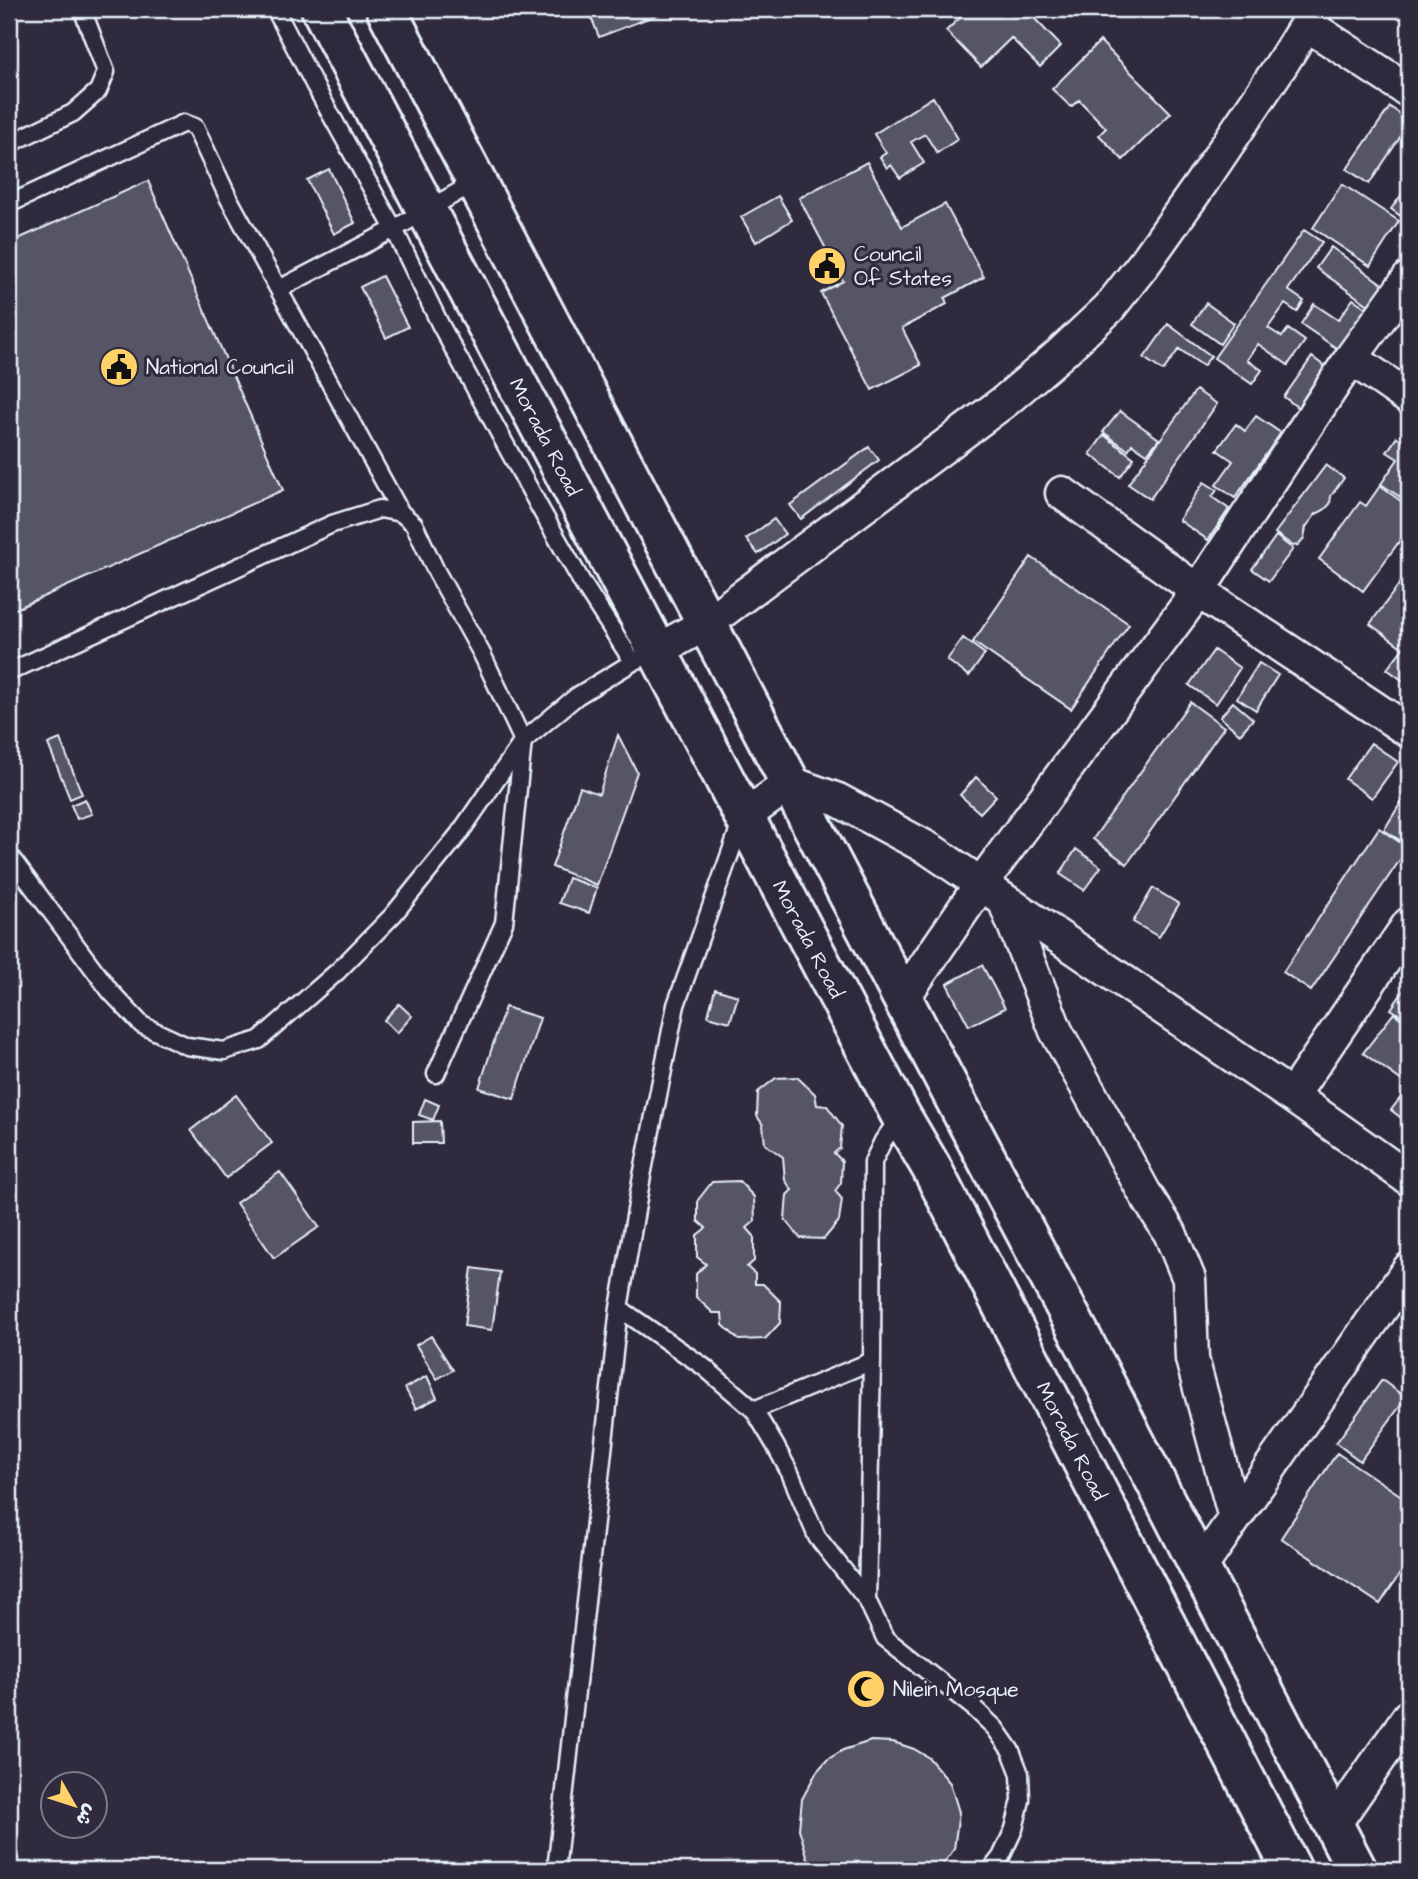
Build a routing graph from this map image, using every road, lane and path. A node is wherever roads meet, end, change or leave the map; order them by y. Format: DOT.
graph roads {
  1 [pos="82,9"];
  2 [pos="275,9"];
  3 [pos="321,9"];
  4 [pos="386,9"];
  5 [pos="1311,16"];
  6 [pos="1409,91"];
  7 [pos="9,144"];
  8 [pos="477,181"];
  9 [pos="9,204"];
  10 [pos="427,210"];
  11 [pos="394,229"];
  12 [pos="1409,278"];
  13 [pos="279,289"];
  14 [pos="1351,358"];
  15 [pos="1409,398"];
  16 [pos="1062,493"];
  17 [pos="401,513"];
  18 [pos="1198,591"];
  19 [pos="707,623"];
  20 [pos="645,657"];
  21 [pos="9,672"];
  22 [pos="1409,731"];
  23 [pos="523,741"];
  24 [pos="791,783"];
  25 [pos="743,817"];
  26 [pos="9,855"];
  27 [pos="992,892"];
  28 [pos="1409,924"];
  29 [pos="903,998"];
  30 [pos="436,1074"];
  31 [pos="1292,1097"];
  32 [pos="901,1116"];
  33 [pos="1409,1179"];
  34 [pos="1409,1269"];
  35 [pos="619,1308"];
  36 [pos="872,1361"];
  37 [pos="754,1410"];
  38 [pos="1234,1518"];
  39 [pos="1200,1568"];
  40 [pos="867,1600"];
  41 [pos="1409,1716"];
  42 [pos="1333,1826"];
  43 [pos="556,1870"];
  44 [pos="991,1870"];
  45 [pos="1292,1870"];
  46 [pos="1357,1870"];
  1 -- 7 [label="lane"];
  2 -- 11 [label="lane"];
  3 -- 10 [label="main road, Morada Road"];
  4 -- 8 [label="main road"];
  5 -- 6 [label="street"];
  5 -- 19 [label="street"];
  8 -- 10 [label="lane"];
  8 -- 19 [label="main road"];
  9 -- 13 [label="lane"];
  10 -- 11 [label="lane"];
  10 -- 20 [label="main road, Morada Road"];
  11 -- 13 [label="lane"];
  11 -- 20 [label="lane"];
  12 -- 14 [label="street"];
  13 -- 17 [label="lane"];
  14 -- 15 [label="street"];
  14 -- 18 [label="street"];
  16 -- 18 [label="street"];
  17 -- 21 [label="lane"];
  17 -- 23 [label="lane"];
  18 -- 22 [label="street"];
  18 -- 27 [label="street"];
  19 -- 20 [label="street"];
  19 -- 24 [label="main road"];
  20 -- 23 [label="lane"];
  20 -- 25 [label="main road, Morada Road"];
  23 -- 26 [label="lane"];
  23 -- 30 [label="lane"];
  24 -- 25 [label="street"];
  24 -- 27 [label="street"];
  24 -- 29 [label="main road"];
  25 -- 32 [label="main road, Morada Road"];
  25 -- 35 [label="lane"];
  27 -- 29 [label="street"];
  27 -- 31 [label="street"];
  27 -- 38 [label="street"];
  28 -- 31 [label="street"];
  29 -- 39 [label="main road"];
  31 -- 33 [label="street"];
  32 -- 36 [label="lane"];
  32 -- 45 [label="main road, Morada Road"];
  34 -- 38 [label="street"];
  35 -- 37 [label="lane"];
  35 -- 43 [label="lane"];
  36 -- 37 [label="lane"];
  36 -- 40 [label="lane"];
  37 -- 40 [label="lane"];
  38 -- 39 [label="street"];
  39 -- 42 [label="main road"];
  40 -- 44 [label="lane"];
  41 -- 42 [label="street"];
  42 -- 46 [label="main road"];
}
